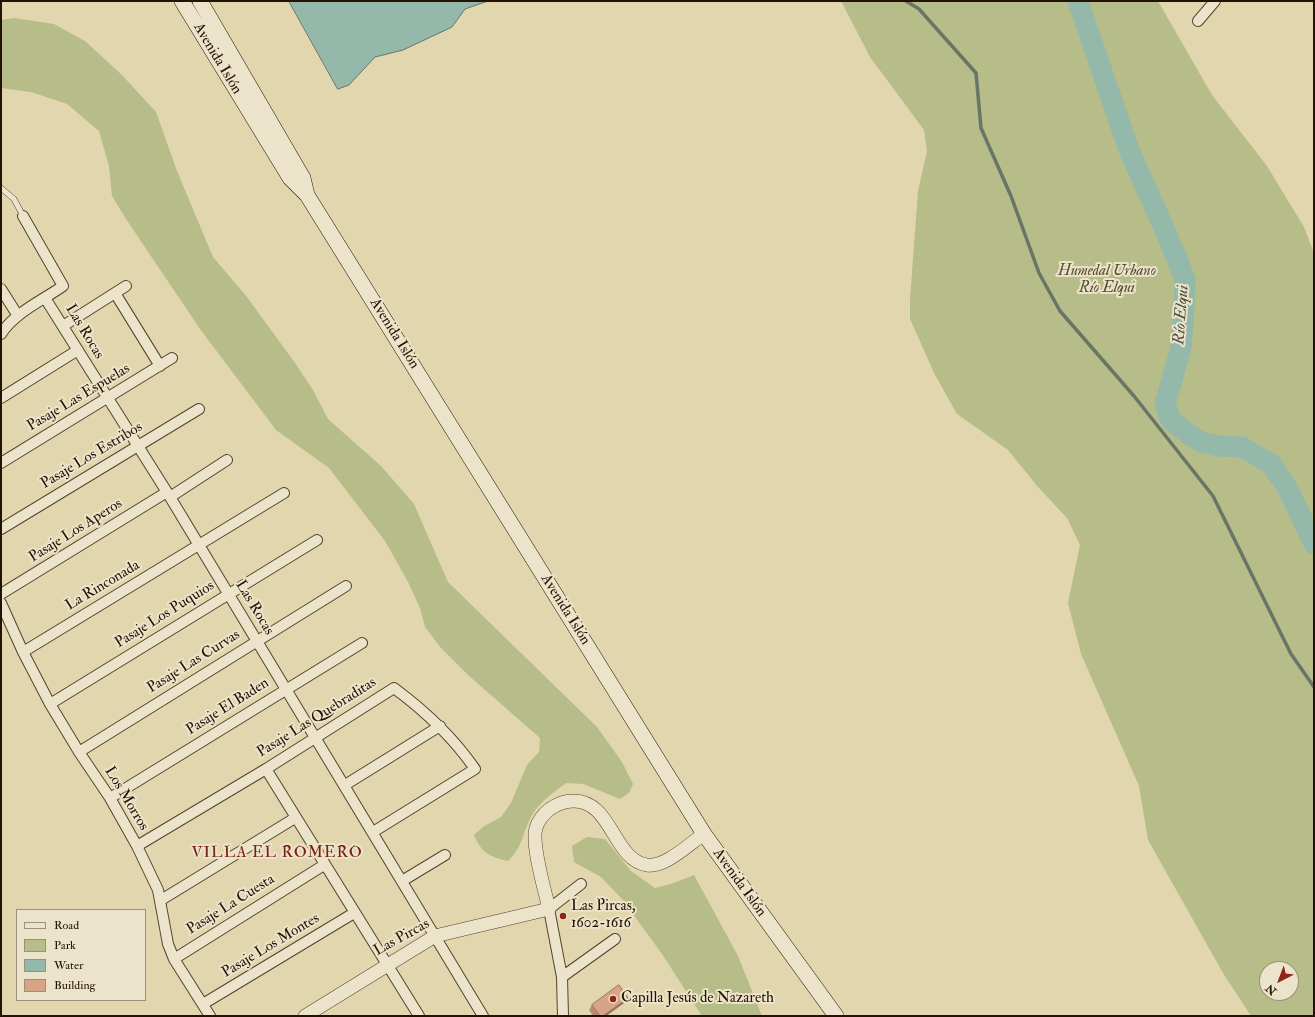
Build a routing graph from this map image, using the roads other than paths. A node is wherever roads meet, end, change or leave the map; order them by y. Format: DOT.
graph roads {
  1 [pos="182,1"];
  2 [pos="200,1"];
  3 [pos="1215,1"];
  4 [pos="1198,21"];
  5 [pos="1,188"];
  6 [pos="307,194"];
  7 [pos="23,216"];
  8 [pos="126,286"];
  9 [pos="1,289"];
  10 [pos="115,293"];
  11 [pos="45,298"];
  12 [pos="18,316"];
  13 [pos="63,326"];
  14 [pos="1,334"];
  15 [pos="78,350"];
  16 [pos="172,358"];
  17 [pos="160,366"];
  18 [pos="1,398"];
  19 [pos="107,399"];
  20 [pos="199,409"];
  21 [pos="137,445"];
  22 [pos="227,460"];
  23 [pos="1,462"];
  24 [pos="284,492"];
  25 [pos="168,494"];
  26 [pos="1,529"];
  27 [pos="317,540"];
  28 [pos="199,545"];
  29 [pos="346,586"];
  30 [pos="1,594"];
  31 [pos="228,594"];
  32 [pos="1,603"];
  33 [pos="257,641"];
  34 [pos="362,643"];
  35 [pos="23,652"];
  36 [pos="286,689"];
  37 [pos="50,704"];
  38 [pos="440,726"];
  39 [pos="316,737"];
  40 [pos="79,752"];
  41 [pos="266,769"];
  42 [pos="345,785"];
  43 [pos="110,798"];
  44 [pos="295,818"];
  45 [pos="373,832"];
  46 [pos="704,834"];
  47 [pos="137,846"];
  48 [pos="445,855"];
  49 [pos="324,865"];
  50 [pos="402,881"];
  51 [pos="581,884"];
  52 [pos="161,900"];
  53 [pos="549,909"];
  54 [pos="354,913"];
  55 [pos="435,936"];
  56 [pos="615,939"];
  57 [pos="174,959"];
  58 [pos="387,964"];
  59 [pos="562,977"];
  60 [pos="203,1004"];
  61 [pos="210,1016"];
  62 [pos="305,1016"];
  63 [pos="419,1016"];
  64 [pos="483,1016"];
  65 [pos="563,1016"];
  66 [pos="836,1016"];
  1 -- 6 [label="main road, Avenida Islón"];
  2 -- 6 [label="main road, Avenida Islón"];
  3 -- 4 [label="street"];
  5 -- 7 [label="lane"];
  6 -- 46 [label="main road, Avenida Islón"];
  7 -- 11 [label="street"];
  8 -- 10 [label="street"];
  9 -- 12 [label="street"];
  10 -- 13 [label="street"];
  10 -- 17 [label="street"];
  11 -- 12 [label="street"];
  11 -- 13 [label="street, Las Rocas"];
  12 -- 14 [label="street"];
  13 -- 15 [label="street, Las Rocas"];
  15 -- 18 [label="street"];
  15 -- 19 [label="street, Las Rocas"];
  16 -- 17 [label="street, Pasaje Las Espuelas"];
  17 -- 19 [label="street, Pasaje Las Espuelas"];
  19 -- 21 [label="street, Las Rocas"];
  19 -- 23 [label="street, Pasaje Las Espuelas"];
  20 -- 21 [label="street, Pasaje Los Estribos"];
  21 -- 25 [label="street, Las Rocas"];
  21 -- 26 [label="street, Pasaje Los Estribos"];
  22 -- 25 [label="street, Pasaje Los Aperos"];
  24 -- 28 [label="street, La Rinconada"];
  25 -- 28 [label="street, Las Rocas"];
  25 -- 30 [label="street, Pasaje Los Aperos"];
  27 -- 31 [label="street, Pasaje Los Puquios"];
  28 -- 31 [label="street, Las Rocas"];
  28 -- 35 [label="street, La Rinconada"];
  29 -- 33 [label="street, Pasaje Las Curvas"];
  31 -- 33 [label="street, Las Rocas"];
  31 -- 37 [label="street, Pasaje Los Puquios"];
  32 -- 35 [label="street, Los Morros"];
  33 -- 36 [label="street, Las Rocas"];
  33 -- 40 [label="street, Pasaje Las Curvas"];
  34 -- 36 [label="street, Pasaje El Baden"];
  35 -- 37 [label="street, Los Morros"];
  36 -- 39 [label="street, Las Rocas"];
  36 -- 43 [label="street, Pasaje El Baden"];
  37 -- 40 [label="street, Los Morros"];
  38 -- 39 [label="street, Pasaje Las Quebraditas"];
  38 -- 42 [label="street"];
  38 -- 45 [label="street, Pasaje Las Quebraditas"];
  39 -- 41 [label="street, Pasaje Las Quebraditas"];
  39 -- 42 [label="street, Las Rocas"];
  40 -- 43 [label="street, Los Morros"];
  41 -- 44 [label="street"];
  41 -- 47 [label="street, Pasaje Las Quebraditas"];
  42 -- 45 [label="street, Las Rocas"];
  43 -- 47 [label="street, Los Morros"];
  44 -- 49 [label="street"];
  44 -- 52 [label="street"];
  45 -- 50 [label="street, Las Rocas"];
  46 -- 53 [label="street"];
  46 -- 66 [label="main road, Avenida Islón"];
  47 -- 52 [label="street, Los Morros"];
  48 -- 50 [label="street"];
  49 -- 54 [label="street"];
  49 -- 57 [label="street, Pasaje La Cuesta"];
  50 -- 55 [label="street, Las Rocas"];
  51 -- 53 [label="street"];
  52 -- 57 [label="street, Los Morros"];
  53 -- 55 [label="street, Las Pircas"];
  53 -- 59 [label="street"];
  54 -- 58 [label="street"];
  54 -- 60 [label="street, Pasaje Los Montes"];
  55 -- 58 [label="street, Las Pircas"];
  55 -- 64 [label="street, Las Rocas"];
  56 -- 59 [label="street"];
  57 -- 60 [label="street, Los Morros"];
  58 -- 62 [label="street, Las Pircas"];
  58 -- 63 [label="street"];
  59 -- 65 [label="street"];
  60 -- 61 [label="street, Los Morros"];
}
